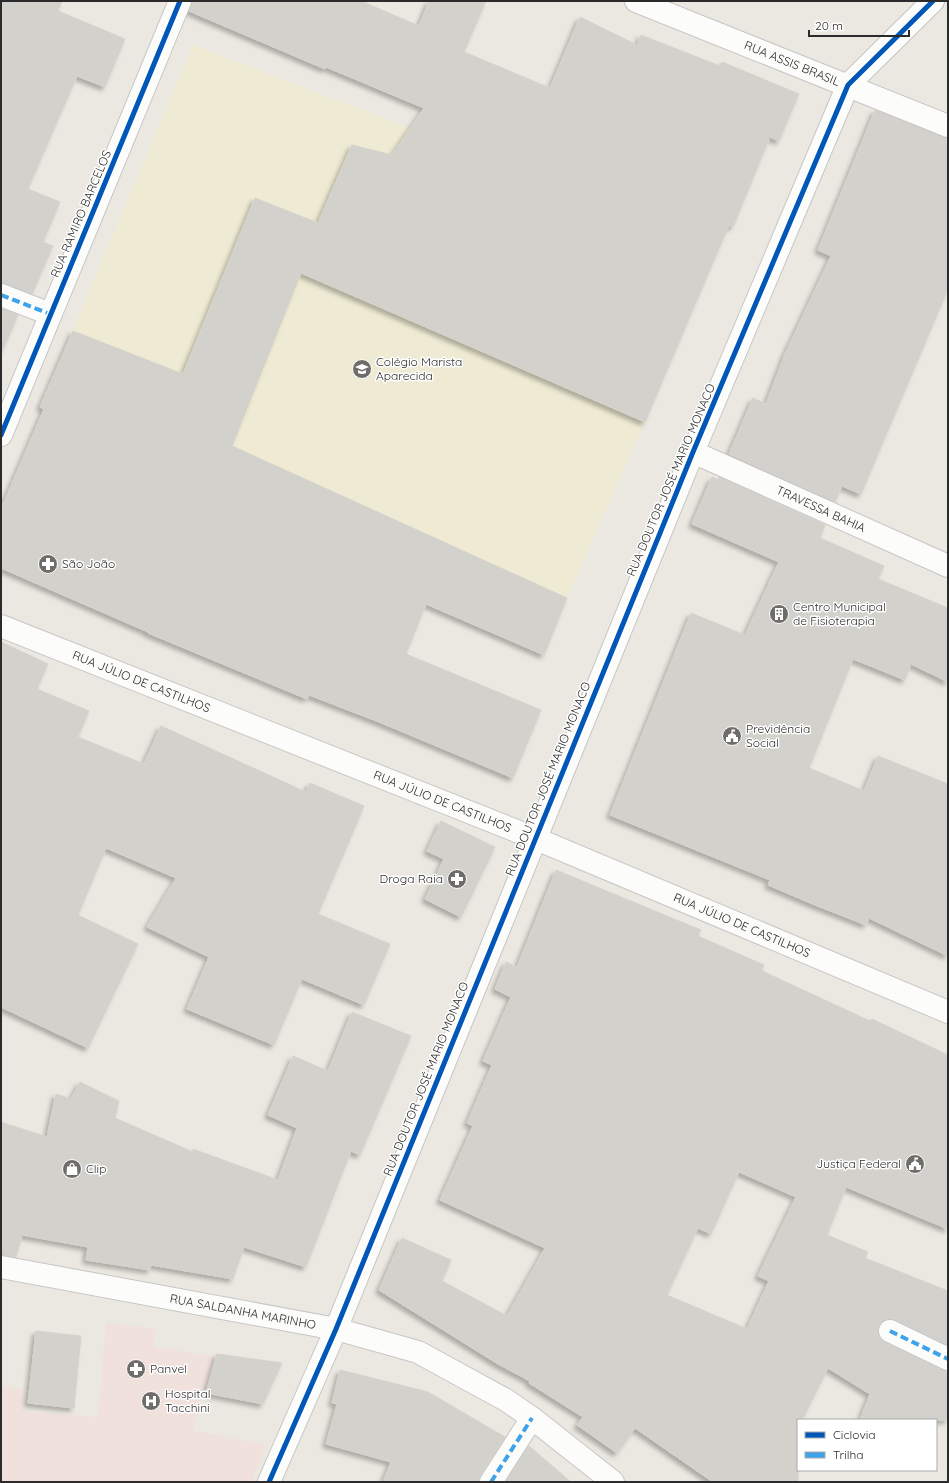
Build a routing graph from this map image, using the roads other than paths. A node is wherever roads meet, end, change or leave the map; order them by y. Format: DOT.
graph roads {
  1 [pos="180,1"];
  2 [pos="636,1"];
  3 [pos="933,1"];
  4 [pos="848,85"];
  5 [pos="948,126"];
  6 [pos="1,295"];
  7 [pos="50,314"];
  8 [pos="1,435"];
  9 [pos="693,452"];
  10 [pos="948,566"];
  11 [pos="1,626"];
  12 [pos="534,838"];
  13 [pos="948,1012"];
  14 [pos="1,1267"];
  15 [pos="336,1329"];
  16 [pos="890,1332"];
  17 [pos="948,1359"];
  18 [pos="532,1418"];
  19 [pos="269,1482"];
  20 [pos="491,1482"];
  21 [pos="613,1482"];
  1 -- 7 [label="street, RUA RAMIRO BARCELOS"];
  2 -- 4 [label="street, RUA ASSIS BRASIL"];
  3 -- 4 [label="street"];
  4 -- 5 [label="street, RUA ASSIS BRASIL"];
  4 -- 9 [label="street, RUA DOUTOR JOSÉ MARIO MONACO"];
  6 -- 7 [label="street"];
  7 -- 8 [label="street, RUA RAMIRO BARCELOS"];
  9 -- 10 [label="street, TRAVESSA BAHIA"];
  9 -- 12 [label="street, RUA DOUTOR JOSÉ MARIO MONACO"];
  11 -- 12 [label="street, RUA JÚLIO DE CASTILHOS"];
  12 -- 13 [label="street, RUA JÚLIO DE CASTILHOS"];
  12 -- 15 [label="street, RUA DOUTOR JOSÉ MARIO MONACO"];
  14 -- 15 [label="street, RUA SALDANHA MARINHO"];
  15 -- 18 [label="street, RUA SALDANHA MARINHO"];
  15 -- 19 [label="street, RUA DOUTOR JOSÉ MARIO MONACO"];
  16 -- 17 [label="street"];
  18 -- 20 [label="street"];
  18 -- 21 [label="street, RUA SALDANHA MARINHO"];
}
